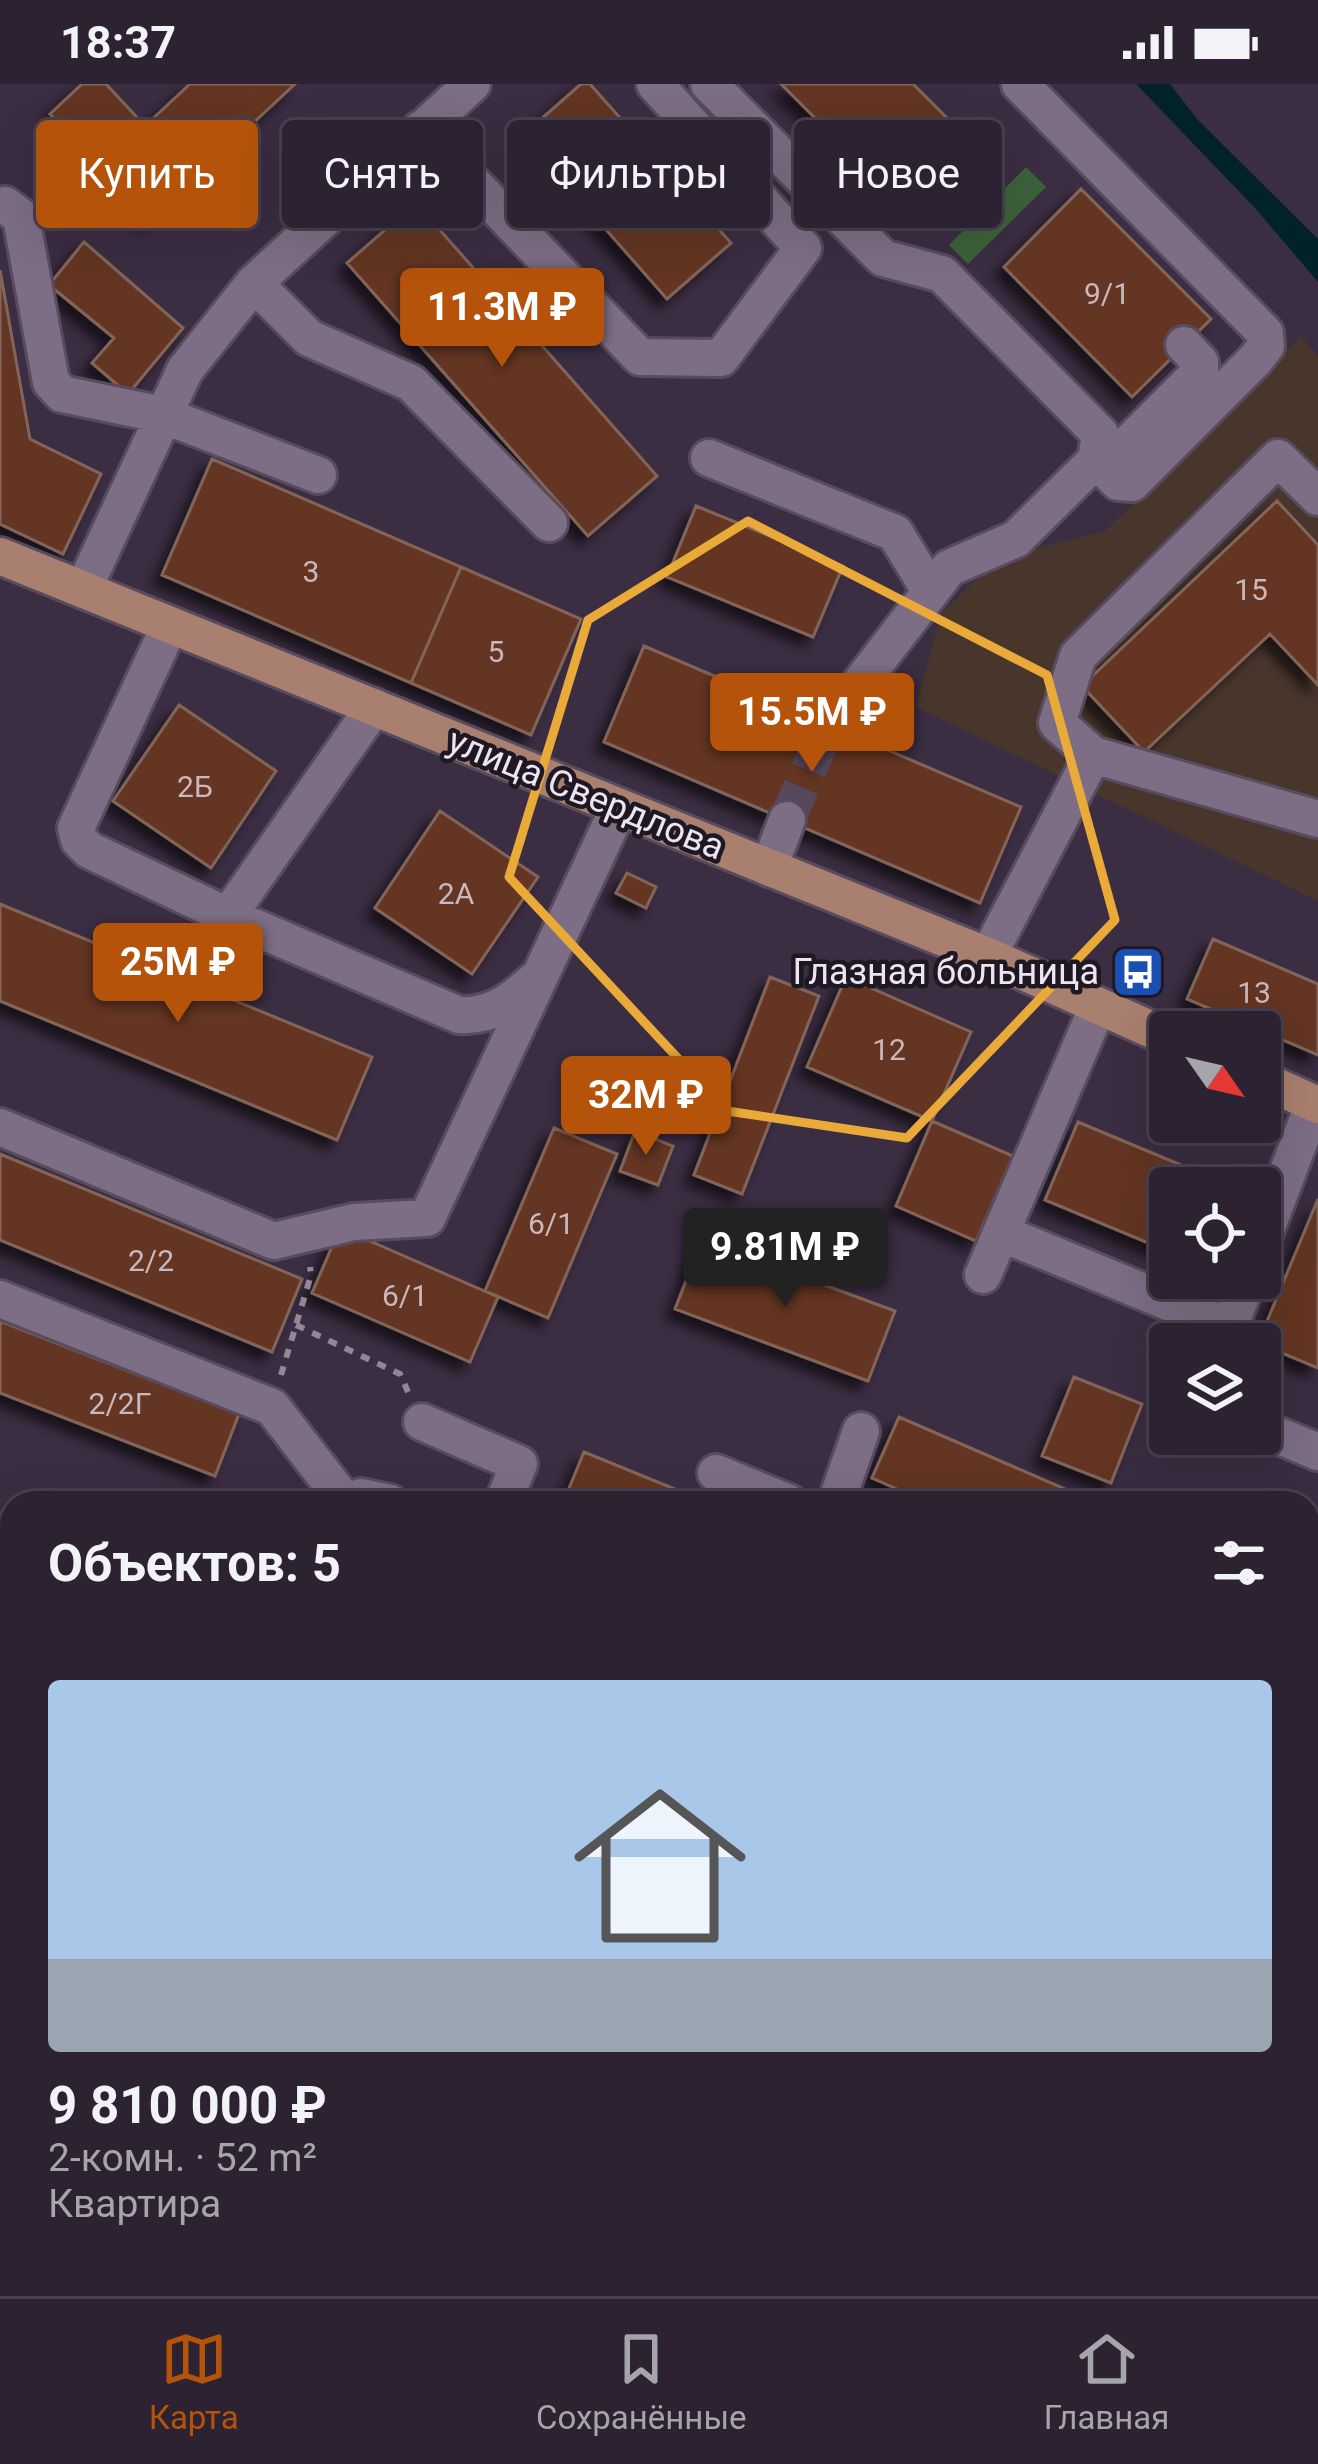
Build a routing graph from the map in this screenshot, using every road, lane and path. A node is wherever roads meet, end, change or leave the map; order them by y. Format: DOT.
graph roads {
  1 [pos="472,84"];
  2 [pos="655,84"];
  3 [pos="709,84"];
  4 [pos="1020,84"];
  5 [pos="431,120"];
  6 [pos="483,194"];
  7 [pos="0,206"];
  8 [pos="314,228"];
  9 [pos="254,283"];
  10 [pos="1184,345"];
  11 [pos="164,415"];
  12 [pos="709,458"];
  13 [pos="1100,464"];
  14 [pos="318,475"];
  15 [pos="1318,497"];
  16 [pos="549,523"];
  17 [pos="0,556"];
  18 [pos="83,590"];
  19 [pos="931,592"];
  20 [pos="170,625"];
  21 [pos="374,707"];
  22 [pos="828,725"];
  23 [pos="1093,755"];
  24 [pos="620,807"];
  25 [pos="1318,819"];
  26 [pos="787,820"];
  27 [pos="769,868"];
  28 [pos="228,916"];
  29 [pos="988,956"];
  30 [pos="542,974"];
  31 [pos="1098,1006"];
  32 [pos="1149,1029"];
  33 [pos="1281,1088"];
  34 [pos="1316,1104"];
  35 [pos="0,1127"];
  36 [pos="1307,1155"];
  37 [pos="1281,1205"];
  38 [pos="1001,1233"];
  39 [pos="306,1234"];
  40 [pos="983,1275"];
  41 [pos="0,1299"];
  42 [pos="1200,1323"];
  43 [pos="296,1325"];
  44 [pos="272,1407"];
  45 [pos="422,1422"];
  46 [pos="861,1431"];
  47 [pos="1281,1437"];
  48 [pos="1318,1452"];
  49 [pos="716,1473"];
  50 [pos="337,1491"];
  51 [pos="508,1491"];
  52 [pos="760,1491"];
  53 [pos="840,1491"];
  1 -- 5 [label="street"];
  2 -- 6 [label="street"];
  3 -- 13 [label="street"];
  4 -- 13 [label="street"];
  7 -- 11 [label="street"];
  8 -- 9 [label="street"];
  9 -- 11 [label="street"];
  9 -- 16 [label="street"];
  10 -- 13 [label="street"];
  11 -- 14 [label="street"];
  11 -- 18 [label="street"];
  12 -- 19 [label="street"];
  13 -- 19 [label="street"];
  15 -- 23 [label="street"];
  17 -- 18 [label="main road, улица Свердлова"];
  18 -- 20 [label="main road, улица Свердлова"];
  19 -- 22 [label="street"];
  20 -- 21 [label="main road, улица Свердлова"];
  20 -- 28 [label="street"];
  21 -- 24 [label="main road, улица Свердлова"];
  21 -- 28 [label="street"];
  23 -- 25 [label="street"];
  23 -- 29 [label="street"];
  24 -- 27 [label="main road, улица Свердлова"];
  24 -- 30 [label="street"];
  26 -- 27 [label="street"];
  27 -- 29 [label="main road, улица Свердлова"];
  28 -- 30 [label="street"];
  29 -- 31 [label="main road, улица Свердлова"];
  30 -- 39 [label="street"];
  31 -- 32 [label="main road, улица Свердлова"];
  31 -- 38 [label="street"];
  33 -- 34 [label="main road"];
  34 -- 36 [label="street"];
  35 -- 39 [label="street"];
  36 -- 37 [label="street"];
  38 -- 40 [label="street"];
  38 -- 42 [label="street"];
  39 -- 43 [label="path"];
  41 -- 44 [label="street"];
  43 -- 44 [label="path"];
  43 -- 45 [label="path"];
  44 -- 50 [label="street"];
  45 -- 51 [label="street"];
  46 -- 53 [label="street"];
  47 -- 48 [label="street"];
  49 -- 52 [label="street"];
}
